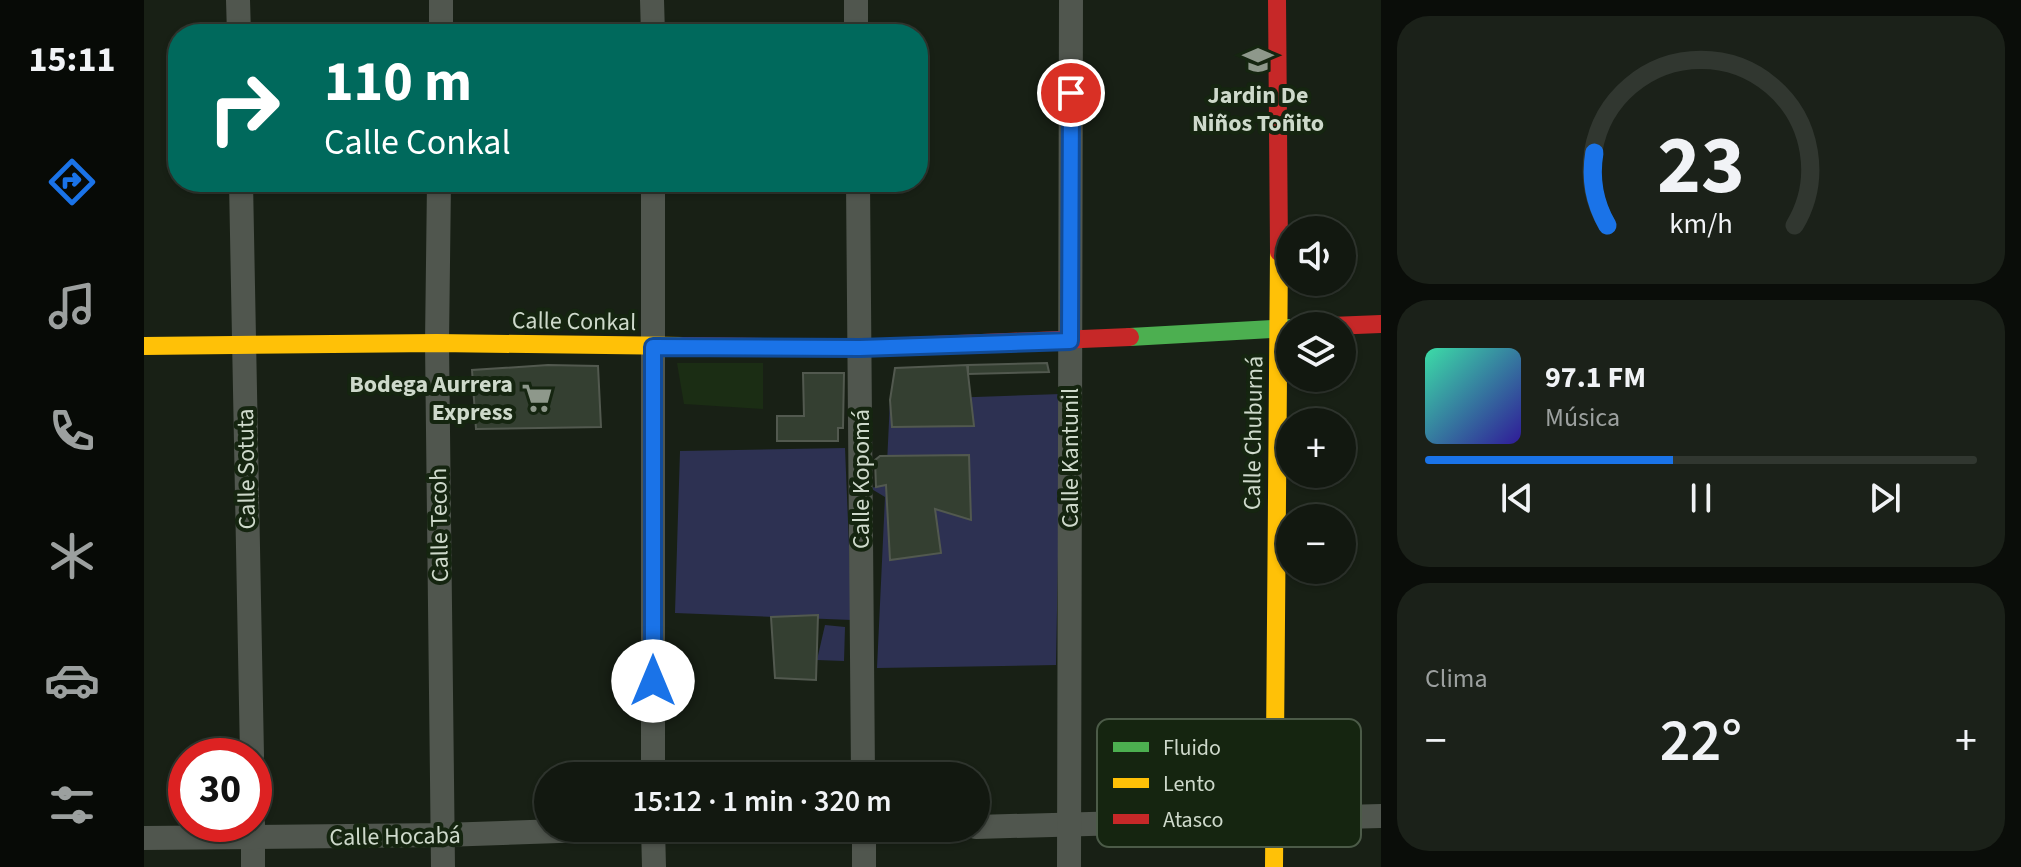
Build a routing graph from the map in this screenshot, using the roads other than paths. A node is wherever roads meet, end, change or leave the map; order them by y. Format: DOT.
graph roads {
  1 [pos="238,0"];
  2 [pos="441,0"];
  3 [pos="652,0"];
  4 [pos="856,0"];
  5 [pos="1071,0"];
  6 [pos="1277,0"];
  7 [pos="239,24"];
  8 [pos="441,24"];
  9 [pos="653,24"];
  10 [pos="856,24"];
  11 [pos="241,192"];
  12 [pos="439,192"];
  13 [pos="653,192"];
  14 [pos="858,192"];
  15 [pos="1284,312"];
  16 [pos="1381,324"];
  17 [pos="1356,325"];
  18 [pos="1276,328"];
  19 [pos="1070,341"];
  20 [pos="437,343"];
  21 [pos="243,345"];
  22 [pos="144,346"];
  23 [pos="653,347"];
  24 [pos="860,348"];
  25 [pos="1282,392"];
  26 [pos="1274,719"];
  27 [pos="252,738"];
  28 [pos="653,762"];
  29 [pos="863,762"];
  30 [pos="1361,816"];
  31 [pos="1381,816"];
  32 [pos="1097,823"];
  33 [pos="1068,824"];
  34 [pos="990,827"];
  35 [pos="272,831"];
  36 [pos="534,832"];
  37 [pos="443,835"];
  38 [pos="168,836"];
  39 [pos="144,838"];
  40 [pos="253,842"];
  41 [pos="653,842"];
  42 [pos="864,842"];
  43 [pos="1273,847"];
  44 [pos="253,867"];
  45 [pos="443,867"];
  46 [pos="654,867"];
  47 [pos="864,867"];
  48 [pos="1069,867"];
  49 [pos="1274,867"];
  1 -- 7 [label="street"];
  2 -- 8 [label="street"];
  3 -- 9 [label="street"];
  4 -- 10 [label="street"];
  5 -- 19 [label="street, Calle Kantunil"];
  6 -- 15 [label="street, Calle Chuburná"];
  11 -- 21 [label="street, Calle Sotuta"];
  12 -- 20 [label="street, Calle Tecoh"];
  13 -- 23 [label="street"];
  14 -- 24 [label="street, Calle Kopomá"];
  16 -- 17 [label="street"];
  18 -- 19 [label="street, Calle Conkal"];
  19 -- 24 [label="street, Calle Conkal"];
  19 -- 33 [label="street, Calle Kantunil"];
  20 -- 21 [label="street, Calle Conkal"];
  20 -- 23 [label="street, Calle Conkal"];
  20 -- 37 [label="street, Calle Tecoh"];
  21 -- 22 [label="street, Calle Conkal"];
  21 -- 27 [label="street, Calle Sotuta"];
  23 -- 24 [label="street, Calle Conkal"];
  23 -- 28 [label="street"];
  24 -- 29 [label="street, Calle Kopomá"];
  25 -- 26 [label="street, Calle Chuburná"];
  30 -- 31 [label="street"];
  32 -- 33 [label="street"];
  33 -- 34 [label="street"];
  33 -- 48 [label="street, Calle Kantunil"];
  35 -- 37 [label="street, Calle Hocabá"];
  36 -- 37 [label="street, Calle Hocabá"];
  37 -- 45 [label="street, Calle Tecoh"];
  38 -- 39 [label="street, Calle Hocabá"];
  40 -- 44 [label="street"];
  41 -- 46 [label="street"];
  42 -- 47 [label="street"];
  43 -- 49 [label="street, Calle Chuburná"];
}
